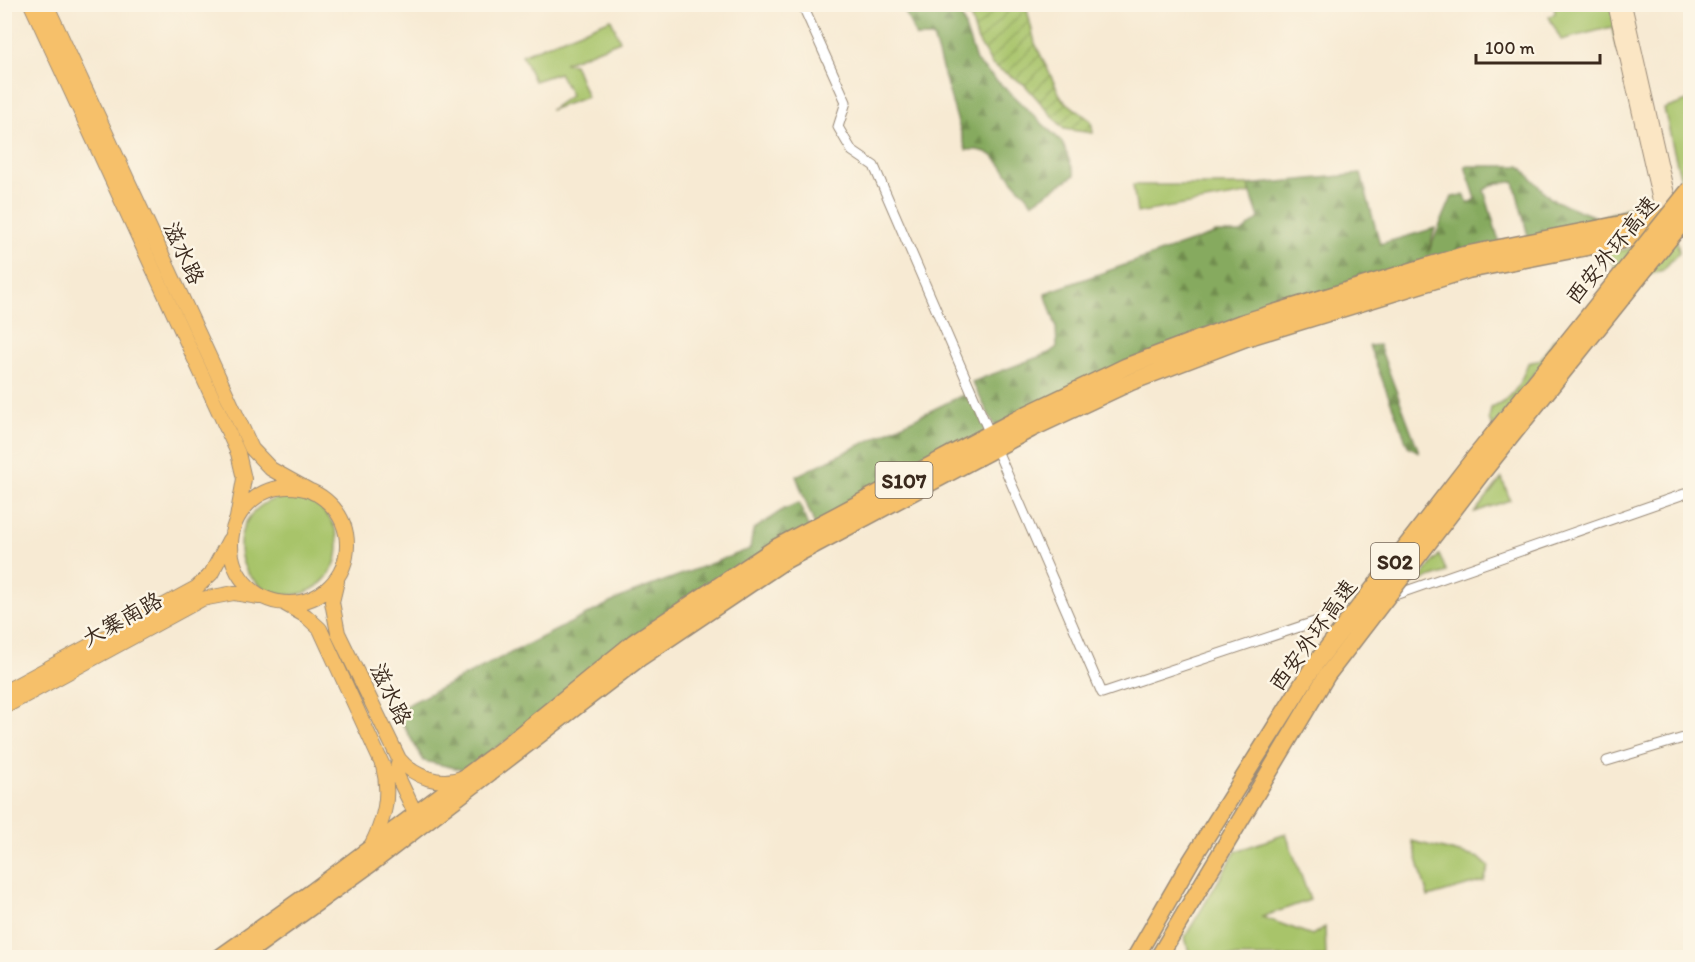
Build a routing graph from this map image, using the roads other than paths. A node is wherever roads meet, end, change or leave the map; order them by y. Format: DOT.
graph roads {
  1 [pos="31,4"];
  2 [pos="46,4"];
  3 [pos="802,4"];
  4 [pos="1614,4"];
  5 [pos="1625,4"];
  6 [pos="1690,189"];
  7 [pos="1690,212"];
  8 [pos="1674,223"];
  9 [pos="992,441"];
  10 [pos="1690,492"];
  11 [pos="314,493"];
  12 [pos="237,518"];
  13 [pos="231,536"];
  14 [pos="338,579"];
  15 [pos="266,599"];
  16 [pos="285,604"];
  17 [pos="4,692"];
  18 [pos="4,706"];
  19 [pos="1690,736"];
  20 [pos="399,759"];
  21 [pos="1607,761"];
  22 [pos="383,766"];
  23 [pos="396,773"];
  24 [pos="464,777"];
  25 [pos="418,819"];
  26 [pos="370,848"];
  27 [pos="219,957"];
  28 [pos="240,957"];
  29 [pos="1135,957"];
  30 [pos="1158,957"];
  1 -- 12 [label="main road, 滋水路"];
  2 -- 11 [label="main road, 滋水路"];
  3 -- 9 [label="street"];
  4 -- 8 [label="main road"];
  5 -- 8 [label="main road"];
  6 -- 29 [label="highway, 西安外环高速 / S02, bridge"];
  7 -- 8 [label="highway, S107"];
  7 -- 30 [label="highway, 西安外环高速 / S02, bridge"];
  8 -- 9 [label="highway, S107"];
  9 -- 10 [label="street"];
  9 -- 24 [label="highway, S107"];
  9 -- 25 [label="highway, S107"];
  11 -- 12 [label="main road"];
  11 -- 14 [label="main road"];
  12 -- 13 [label="main road"];
  13 -- 15 [label="main road"];
  13 -- 17 [label="main road, 大寨南路"];
  14 -- 16 [label="main road"];
  14 -- 20 [label="main road, 滋水路"];
  15 -- 16 [label="main road"];
  15 -- 18 [label="main road, 大寨南路"];
  16 -- 22 [label="main road, 滋水路"];
  19 -- 21 [label="street"];
  20 -- 23 [label="main road"];
  20 -- 24 [label="main road"];
  22 -- 23 [label="main road"];
  22 -- 26 [label="main road, 滋水路"];
  23 -- 25 [label="main road"];
  24 -- 25 [label="highway, S107"];
  25 -- 26 [label="highway, S107"];
  25 -- 28 [label="highway, S107"];
  26 -- 27 [label="highway, S107"];
}
